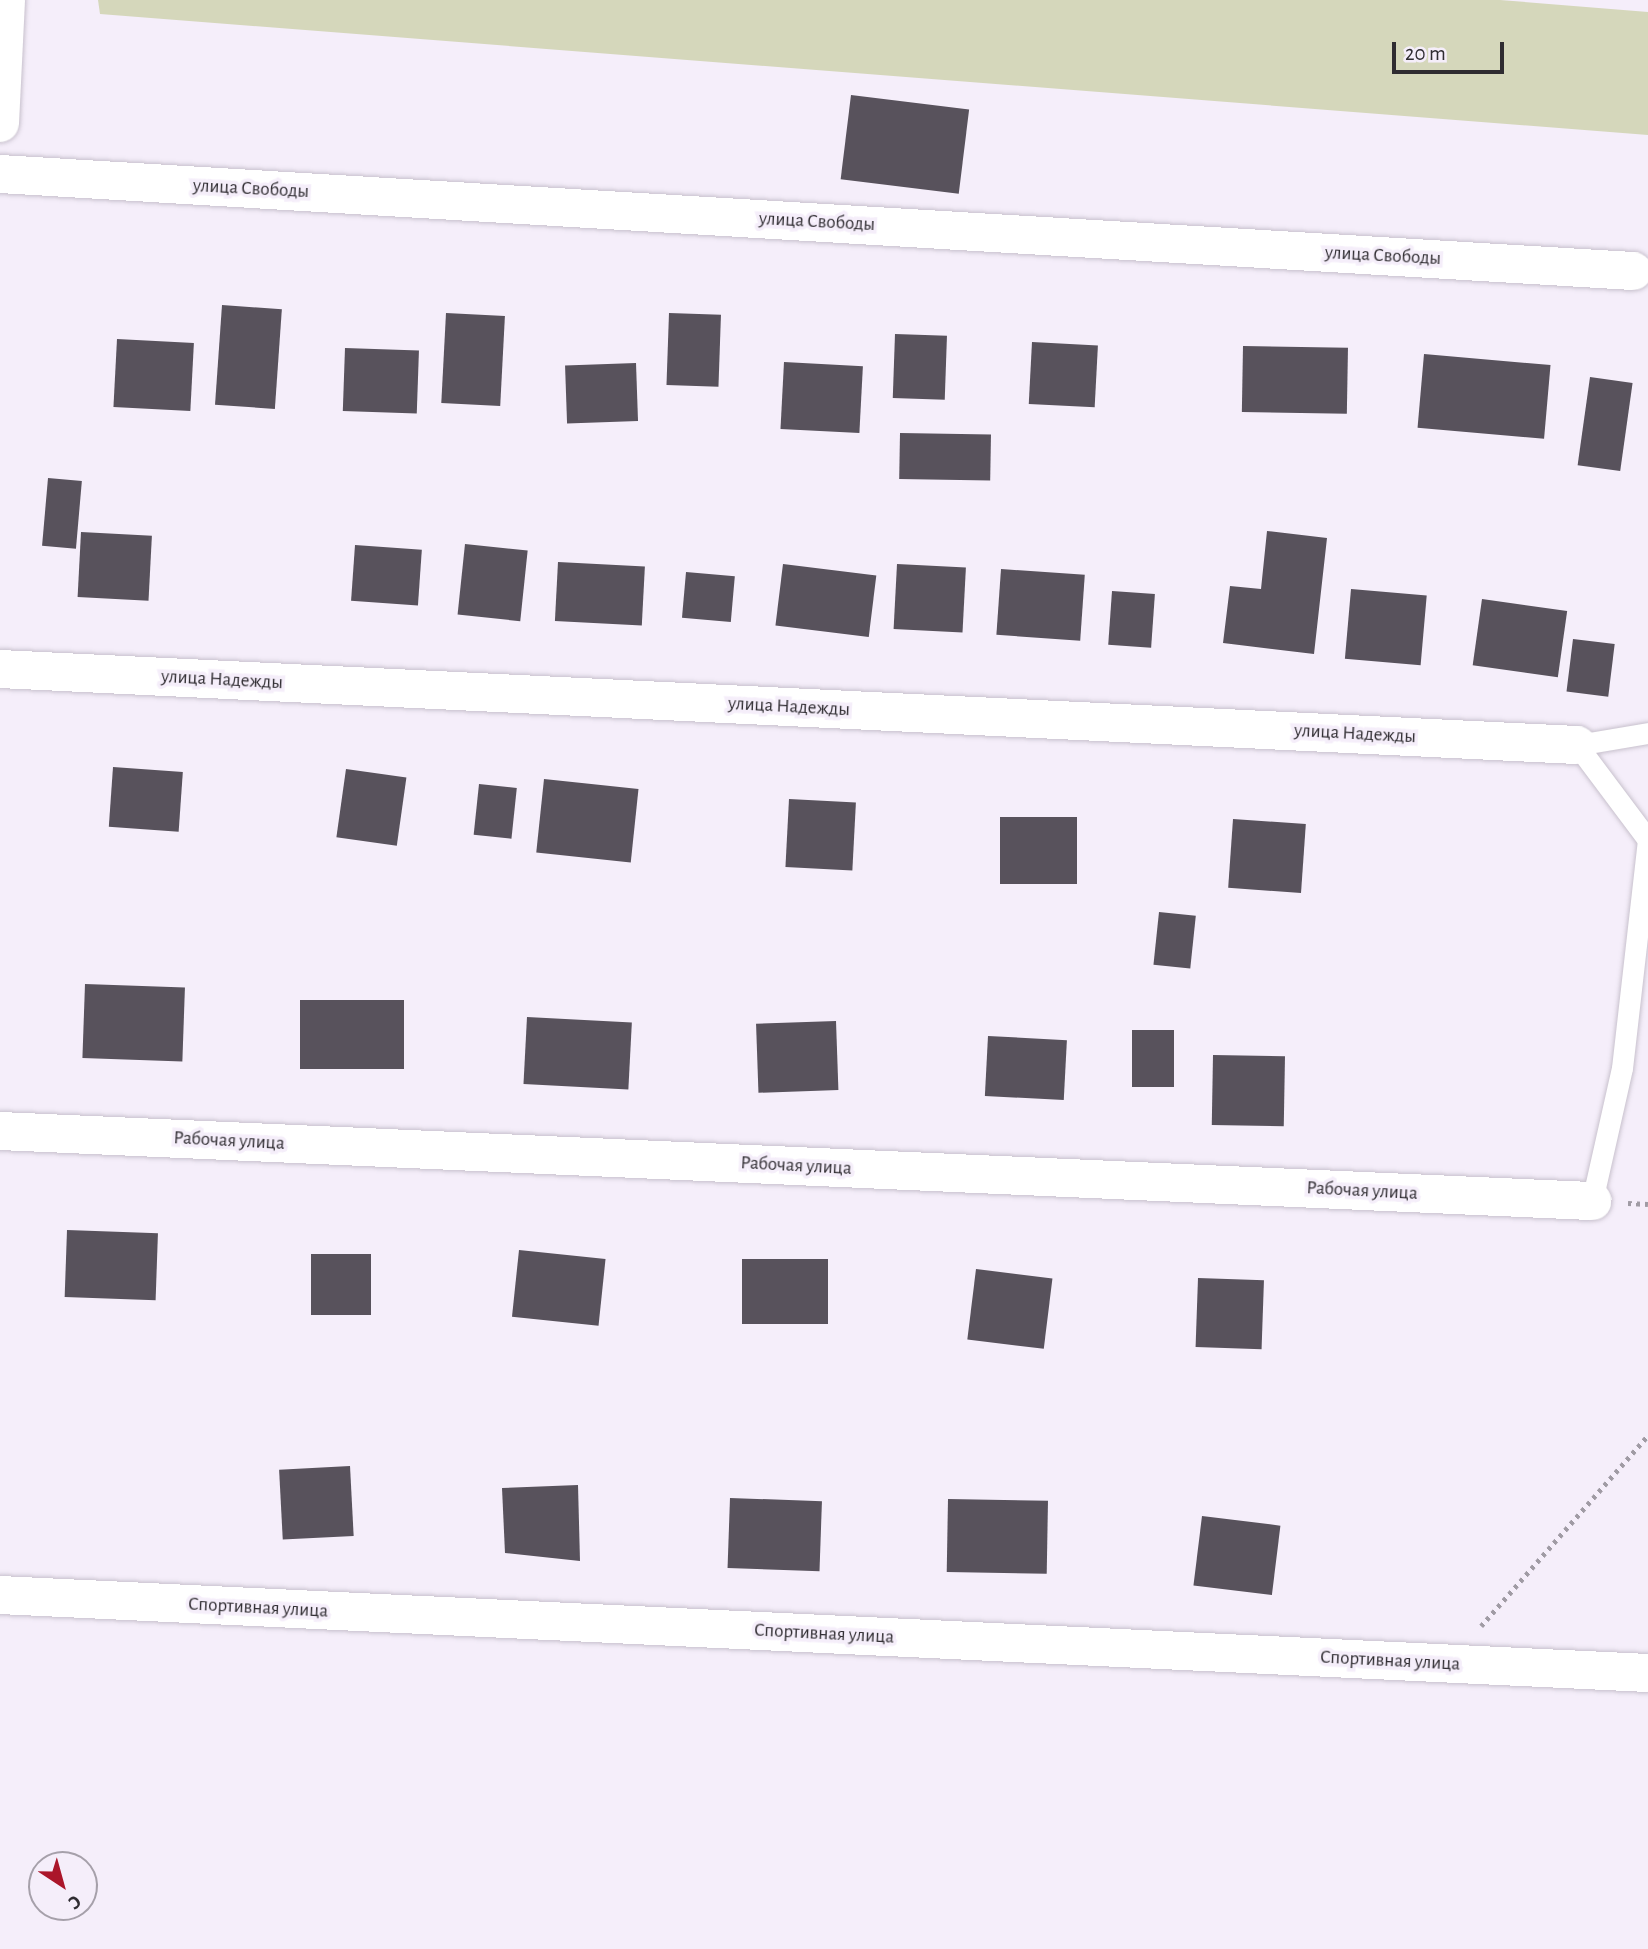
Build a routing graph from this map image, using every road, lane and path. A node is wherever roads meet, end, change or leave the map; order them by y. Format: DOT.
graph roads {
  1 [pos="6,0"];
  2 [pos="0,123"];
  3 [pos="0,174"];
  4 [pos="1641,272"];
  5 [pos="0,669"];
  6 [pos="1648,733"];
  7 [pos="1577,745"];
  8 [pos="1648,841"];
  9 [pos="0,1131"];
  10 [pos="1592,1201"];
  11 [pos="1648,1435"];
  12 [pos="0,1595"];
  13 [pos="1448,1664"];
  14 [pos="1648,1673"];
  1 -- 2 [label="street"];
  3 -- 4 [label="street, улица Свободы"];
  5 -- 7 [label="street, улица Надежды"];
  6 -- 7 [label="lane"];
  7 -- 8 [label="lane"];
  8 -- 10 [label="lane"];
  9 -- 10 [label="street, Рабочая улица"];
  11 -- 13 [label="path"];
  12 -- 13 [label="street, Спортивная улица"];
  13 -- 14 [label="street, Спортивная улица"];
}
